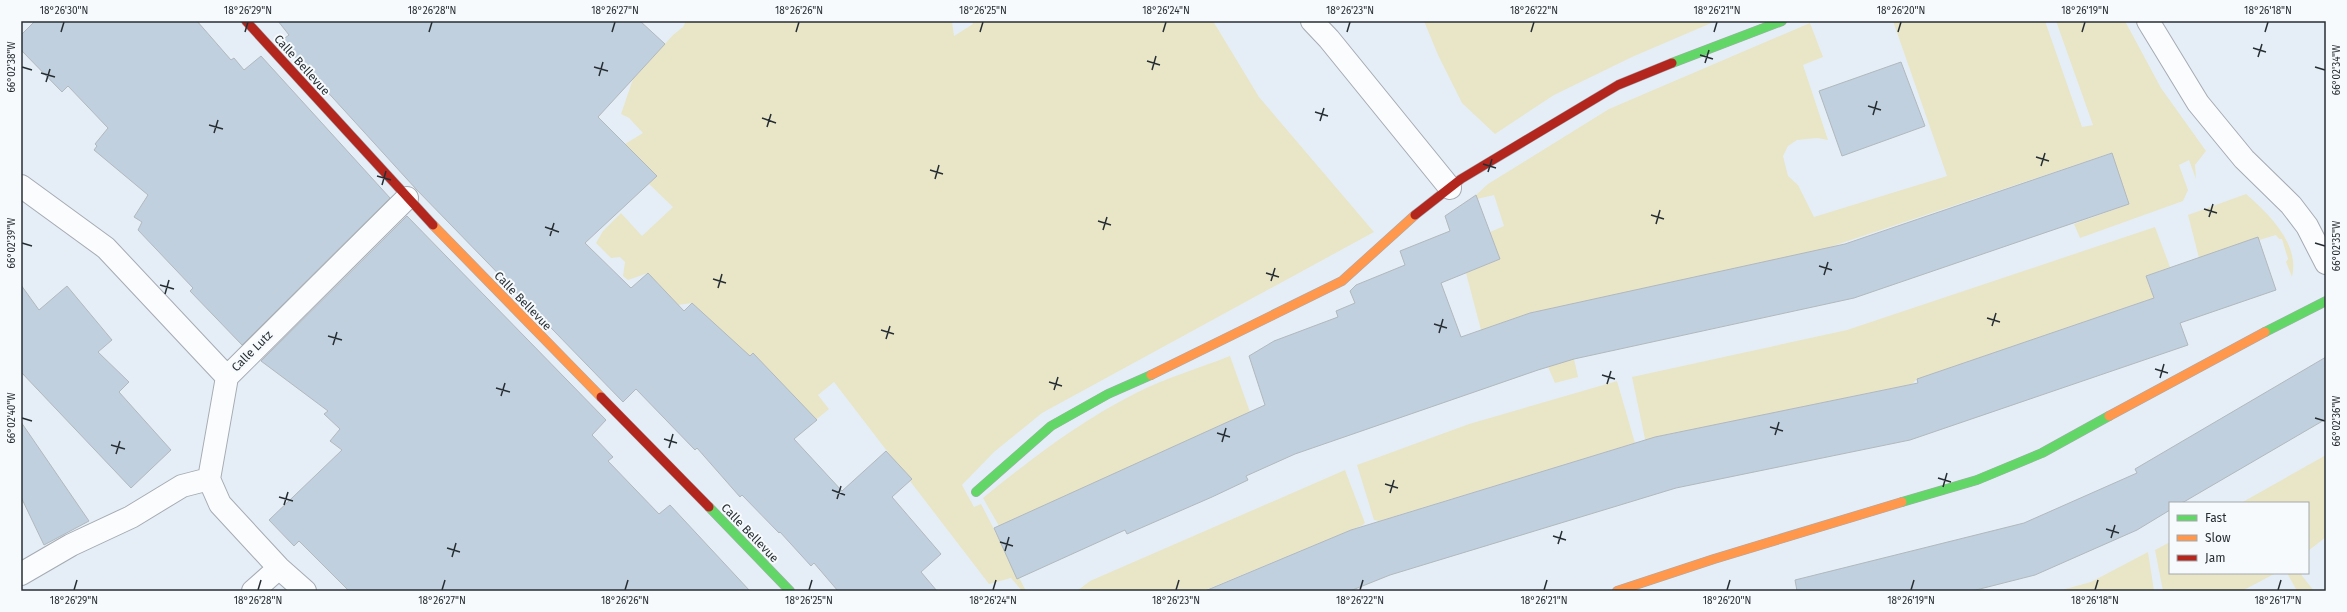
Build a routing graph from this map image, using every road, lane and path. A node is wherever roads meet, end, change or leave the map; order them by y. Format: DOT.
graph roads {
  1 [pos="246,21"];
  2 [pos="1312,21"];
  3 [pos="1782,21"];
  4 [pos="2148,21"];
  5 [pos="21,186"];
  6 [pos="1450,188"];
  7 [pos="407,198"];
  8 [pos="2326,263"];
  9 [pos="2326,301"];
  10 [pos="227,377"];
  11 [pos="208,479"];
  12 [pos="976,492"];
  13 [pos="279,568"];
  14 [pos="21,574"];
  15 [pos="254,591"];
  16 [pos="305,591"];
  17 [pos="790,591"];
  18 [pos="1617,591"];
  1 -- 7 [label="street, Calle Bellevue"];
  2 -- 6 [label="street"];
  3 -- 6 [label="street"];
  4 -- 8 [label="street"];
  5 -- 10 [label="street"];
  6 -- 12 [label="street"];
  7 -- 10 [label="street, Calle Lutz"];
  7 -- 17 [label="street, Calle Bellevue"];
  9 -- 18 [label="street"];
  10 -- 11 [label="street, Calle Lutz"];
  11 -- 13 [label="street"];
  11 -- 14 [label="street"];
  13 -- 15 [label="street"];
  13 -- 16 [label="street"];
}
